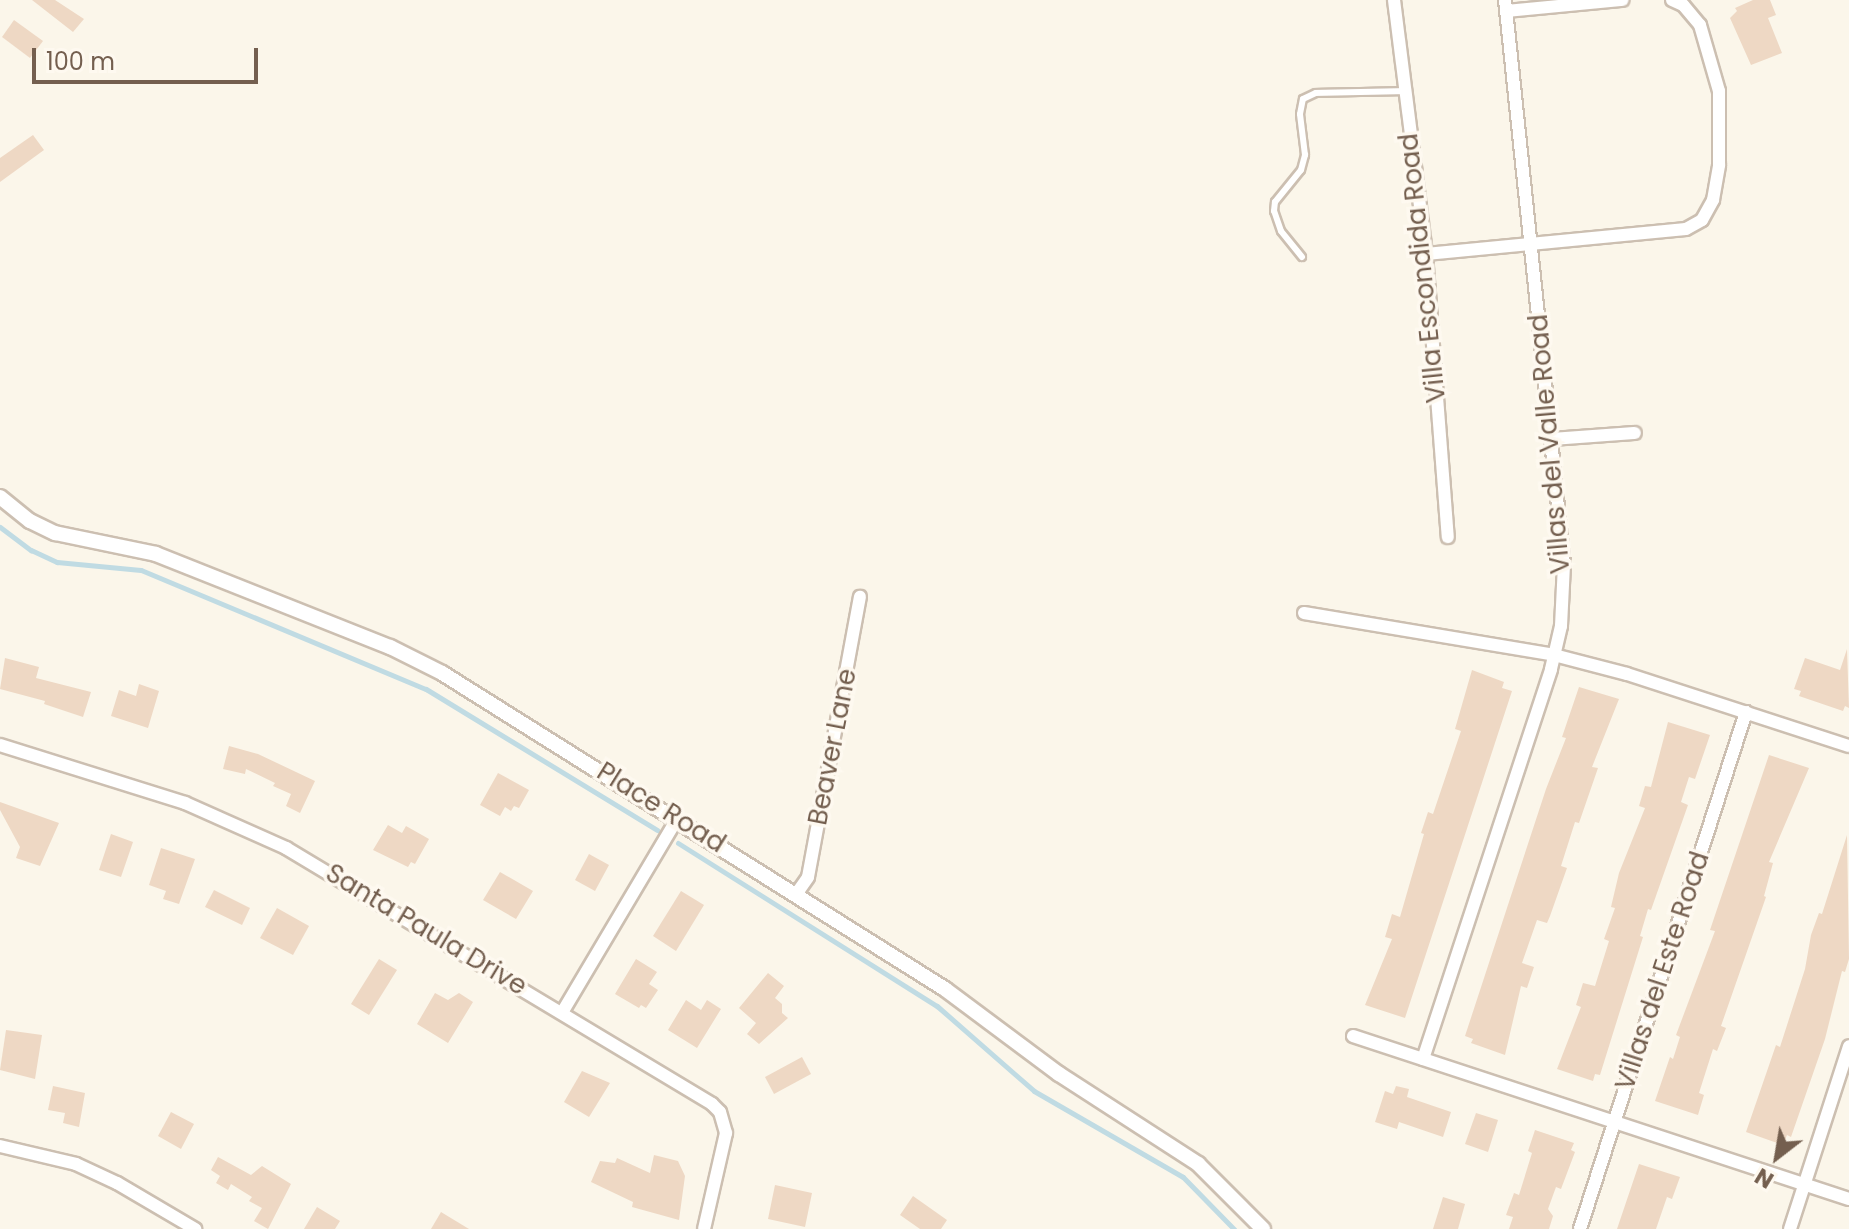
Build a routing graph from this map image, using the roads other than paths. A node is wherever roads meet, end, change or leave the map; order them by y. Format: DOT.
graph roads {
  1 [pos="1394,0"];
  2 [pos="1622,0"];
  3 [pos="1672,0"];
  4 [pos="1506,6"];
  5 [pos="1405,91"];
  6 [pos="1531,244"];
  7 [pos="1426,254"];
  8 [pos="1302,257"];
  9 [pos="1635,433"];
  10 [pos="1551,439"];
  11 [pos="0,497"];
  12 [pos="1448,537"];
  13 [pos="860,597"];
  14 [pos="1304,613"];
  15 [pos="1554,655"];
  16 [pos="1746,712"];
  17 [pos="0,745"];
  18 [pos="1849,746"];
  19 [pos="677,819"];
  20 [pos="797,893"];
  21 [pos="563,1011"];
  22 [pos="1353,1036"];
  23 [pos="1849,1046"];
  24 [pos="1423,1059"];
  25 [pos="1614,1122"];
  26 [pos="0,1146"];
  27 [pos="1804,1184"];
  28 [pos="1849,1199"];
  29 [pos="195,1229"];
  30 [pos="704,1229"];
  31 [pos="1263,1229"];
  32 [pos="1580,1229"];
  33 [pos="1790,1229"];
  1 -- 5 [label="street, Villa Escondida Road"];
  2 -- 4 [label="street"];
  3 -- 6 [label="street"];
  4 -- 6 [label="street, Villas del Valle Road"];
  5 -- 7 [label="street, Villa Escondida Road"];
  5 -- 8 [label="lane"];
  6 -- 7 [label="street"];
  6 -- 10 [label="street, Villas del Valle Road"];
  7 -- 12 [label="street, Villa Escondida Road"];
  9 -- 10 [label="street"];
  10 -- 15 [label="street, Villas del Valle Road"];
  11 -- 19 [label="street, Place Road"];
  13 -- 20 [label="street, Beaver Lane"];
  14 -- 15 [label="street"];
  15 -- 16 [label="street"];
  15 -- 24 [label="street, Villas del Valle Road"];
  16 -- 18 [label="street"];
  16 -- 25 [label="street, Villas del Este Road"];
  17 -- 21 [label="street, Santa Paula Drive"];
  19 -- 20 [label="street, Place Road"];
  19 -- 21 [label="street"];
  20 -- 31 [label="street, Place Road"];
  21 -- 30 [label="street, Santa Paula Drive"];
  22 -- 24 [label="street"];
  23 -- 27 [label="street"];
  24 -- 25 [label="street"];
  25 -- 27 [label="street"];
  25 -- 32 [label="street, Villas del Este Road"];
  26 -- 29 [label="street"];
  27 -- 28 [label="street"];
  27 -- 33 [label="street"];
}
